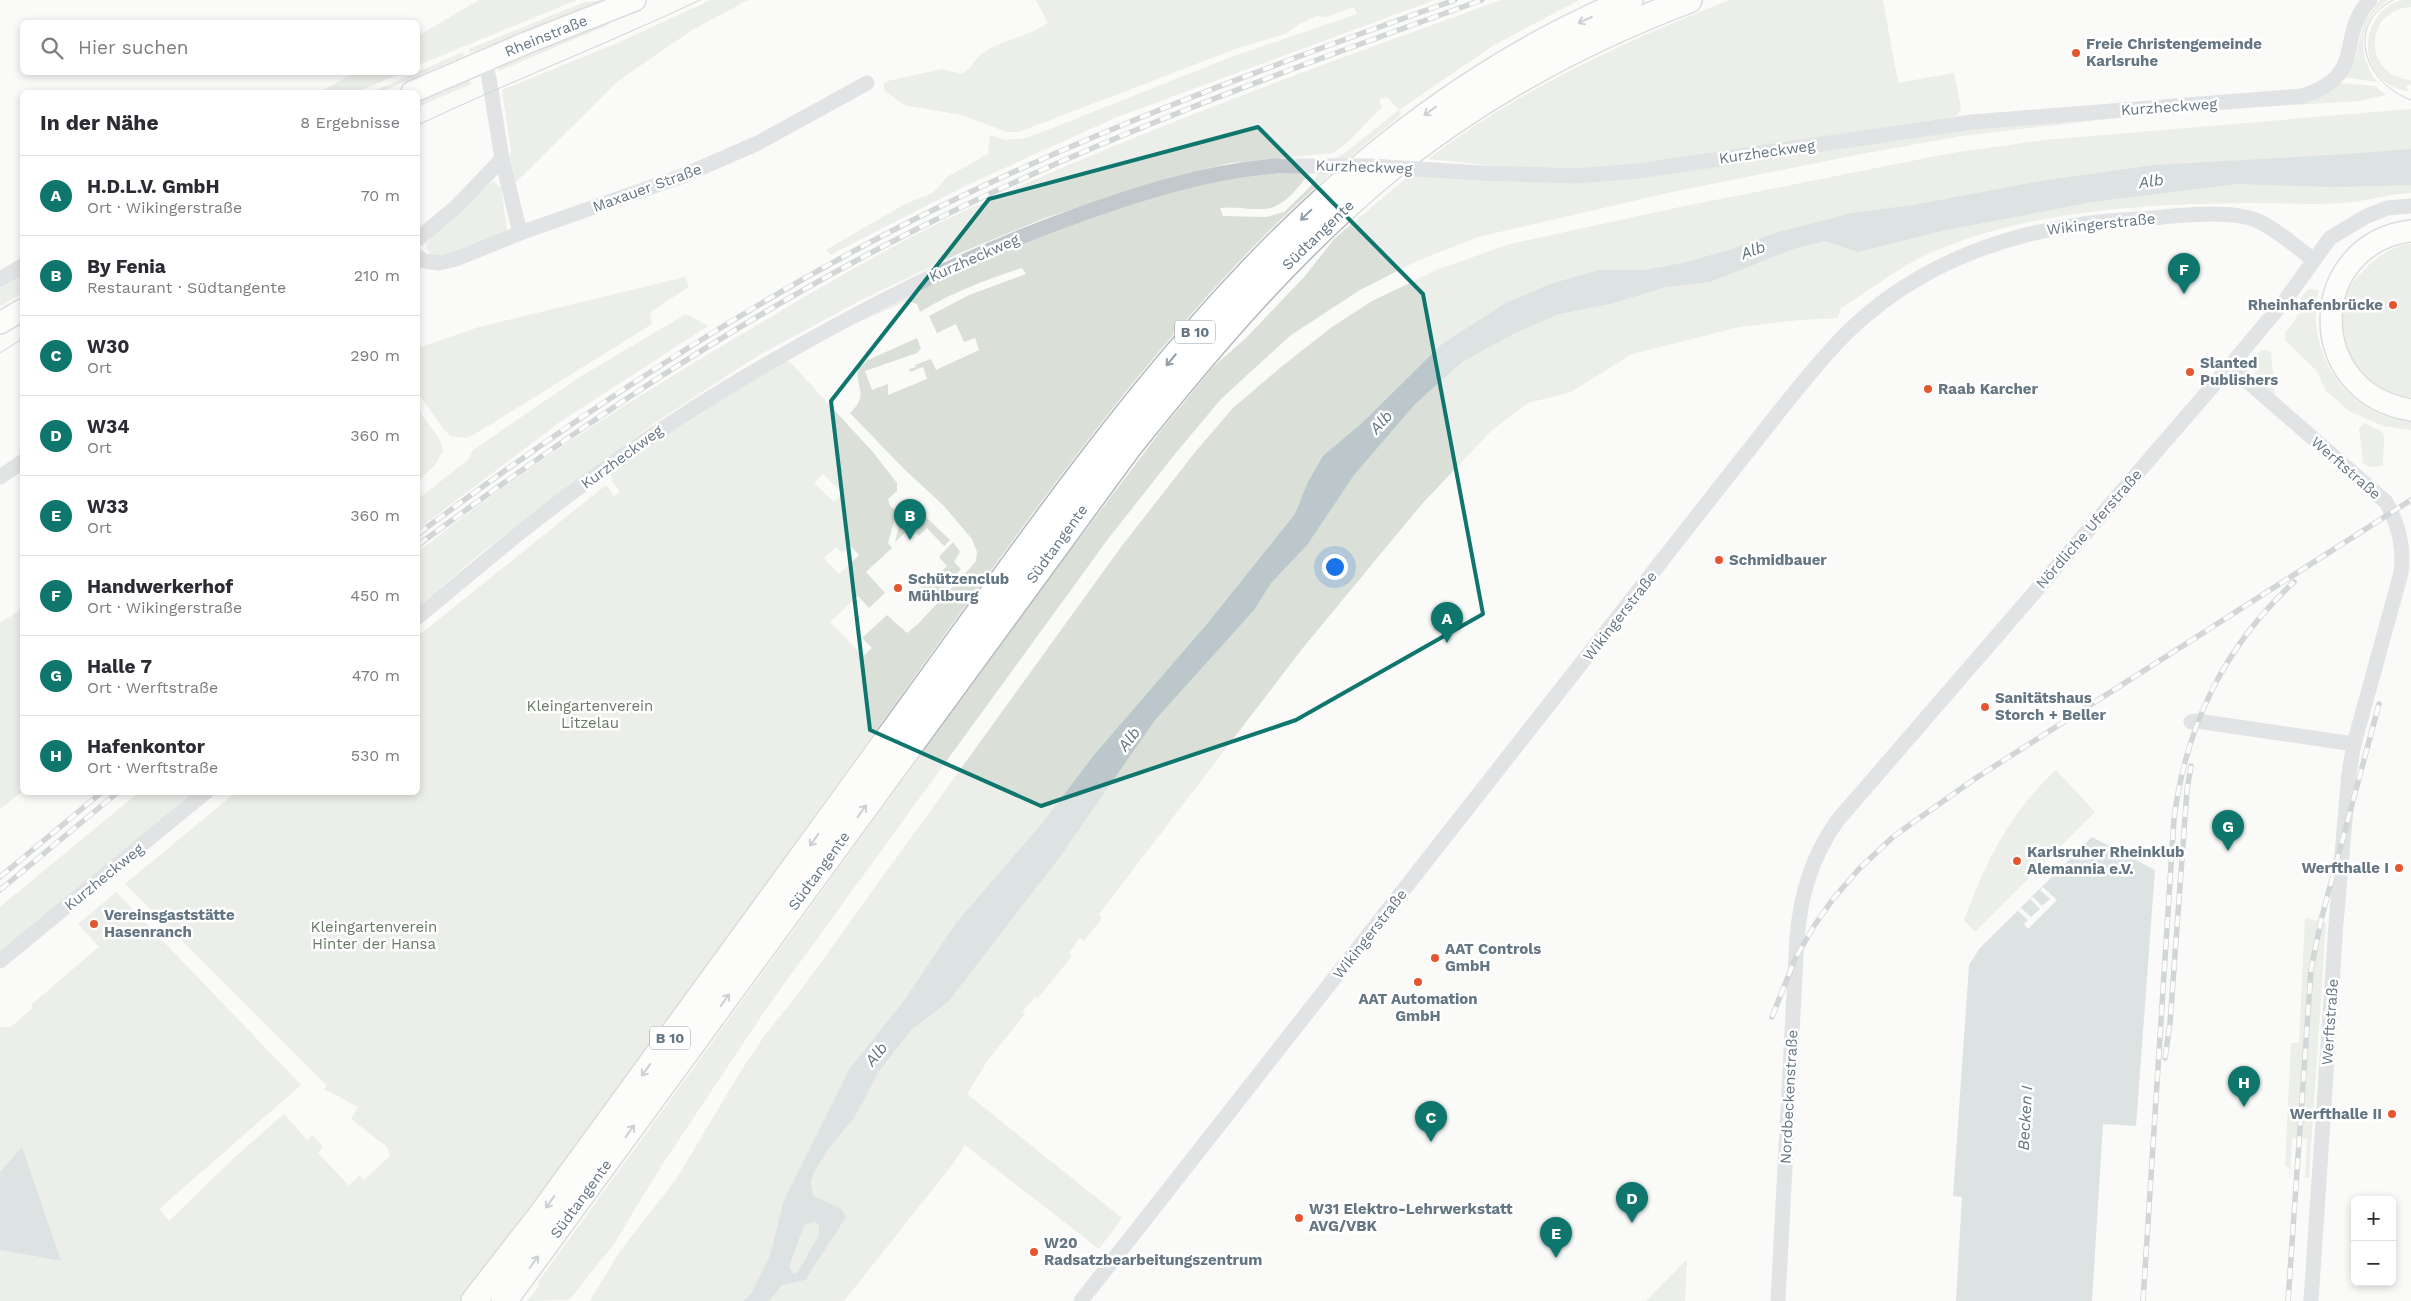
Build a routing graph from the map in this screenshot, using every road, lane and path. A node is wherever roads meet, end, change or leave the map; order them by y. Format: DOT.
graph roads {
  1 [pos="635,0"];
  2 [pos="1630,0"];
  3 [pos="1689,0"];
  4 [pos="2370,0"];
  5 [pos="484,60"];
  6 [pos="867,83"];
  7 [pos="416,90"];
  8 [pos="502,159"];
  9 [pos="2411,206"];
  10 [pos="2411,231"];
  11 [pos="520,233"];
  12 [pos="420,236"];
  13 [pos="420,258"];
  14 [pos="2314,260"];
  15 [pos="20,267"];
  16 [pos="0,279"];
  17 [pos="20,311"];
  18 [pos="0,324"];
  19 [pos="2230,366"];
  20 [pos="2411,410"];
  21 [pos="20,463"];
  22 [pos="0,477"];
  23 [pos="420,615"];
  24 [pos="2191,722"];
  25 [pos="2354,744"];
  26 [pos="202,795"];
  27 [pos="1803,894"];
  28 [pos="0,961"];
  29 [pos="474,1301"];
  30 [pos="504,1301"];
  31 [pos="1081,1301"];
  32 [pos="1778,1301"];
  33 [pos="2311,1301"];
  1 -- 5 [label="main road, Rheinstraße"];
  2 -- 29 [label="highway, Südtangente / B 10, one-way"];
  30 -- 3 [label="highway, Südtangente / B 10, one-way"];
  4 -- 23 [label="street, Kurzheckweg, bridge"];
  5 -- 7 [label="main road, Rheinstraße"];
  5 -- 8 [label="street"];
  6 -- 11 [label="street, Maxauer Straße"];
  8 -- 11 [label="street"];
  8 -- 12 [label="street"];
  9 -- 14 [label="street, Nördliche Uferstraße"];
  10 -- 20 [label="main road"];
  11 -- 13 [label="street, Maxauer Straße"];
  14 -- 19 [label="street, Nördliche Uferstraße"];
  14 -- 31 [label="street, Wikingerstraße"];
  15 -- 16 [label="street"];
  17 -- 18 [label="main road"];
  19 -- 25 [label="street, Werftstraße"];
  19 -- 27 [label="street, Nördliche Uferstraße"];
  21 -- 22 [label="street"];
  24 -- 25 [label="street"];
  25 -- 33 [label="street, Werftstraße"];
  26 -- 28 [label="street, Kurzheckweg"];
  27 -- 32 [label="street, Nordbeckenstraße"];
}
